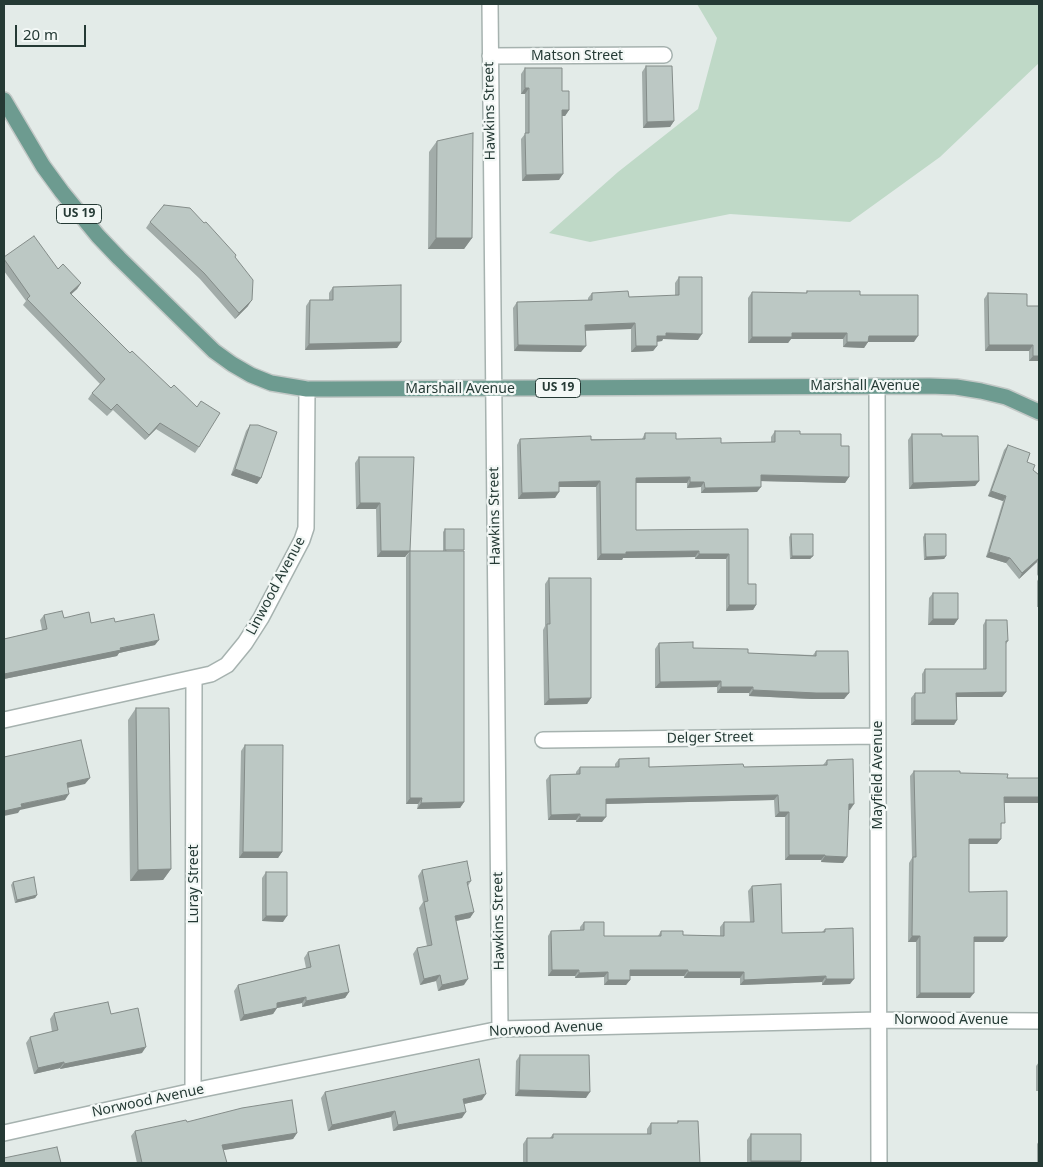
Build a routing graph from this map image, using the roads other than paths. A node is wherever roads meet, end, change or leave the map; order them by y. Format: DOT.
graph roads {
  1 [pos="490,4"];
  2 [pos="490,56"];
  3 [pos="664,56"];
  4 [pos="4,100"];
  5 [pos="877,386"];
  6 [pos="493,388"];
  7 [pos="307,389"];
  8 [pos="1039,412"];
  9 [pos="194,678"];
  10 [pos="4,720"];
  11 [pos="878,736"];
  12 [pos="543,740"];
  13 [pos="878,1020"];
  14 [pos="1039,1021"];
  15 [pos="500,1029"];
  16 [pos="193,1091"];
  17 [pos="4,1133"];
  18 [pos="878,1163"];
  1 -- 2 [label="street, Hawkins Street"];
  2 -- 3 [label="street, Matson Street"];
  2 -- 6 [label="street, Hawkins Street"];
  4 -- 7 [label="main road, Marshall Avenue / US 19"];
  5 -- 6 [label="main road, Marshall Avenue / US 19"];
  5 -- 8 [label="main road, Marshall Avenue / US 19"];
  5 -- 11 [label="street, Mayfield Avenue"];
  6 -- 7 [label="main road, Marshall Avenue / US 19"];
  6 -- 15 [label="street, Hawkins Street"];
  7 -- 9 [label="street, Linwood Avenue"];
  9 -- 10 [label="street, Linwood Avenue"];
  9 -- 16 [label="street, Luray Street"];
  11 -- 12 [label="street, Delger Street"];
  11 -- 13 [label="street, Mayfield Avenue"];
  13 -- 14 [label="street, Norwood Avenue"];
  13 -- 15 [label="street, Norwood Avenue"];
  13 -- 18 [label="street, Mayfield Avenue"];
  15 -- 16 [label="street, Norwood Avenue"];
  16 -- 17 [label="street, Norwood Avenue"];
}
